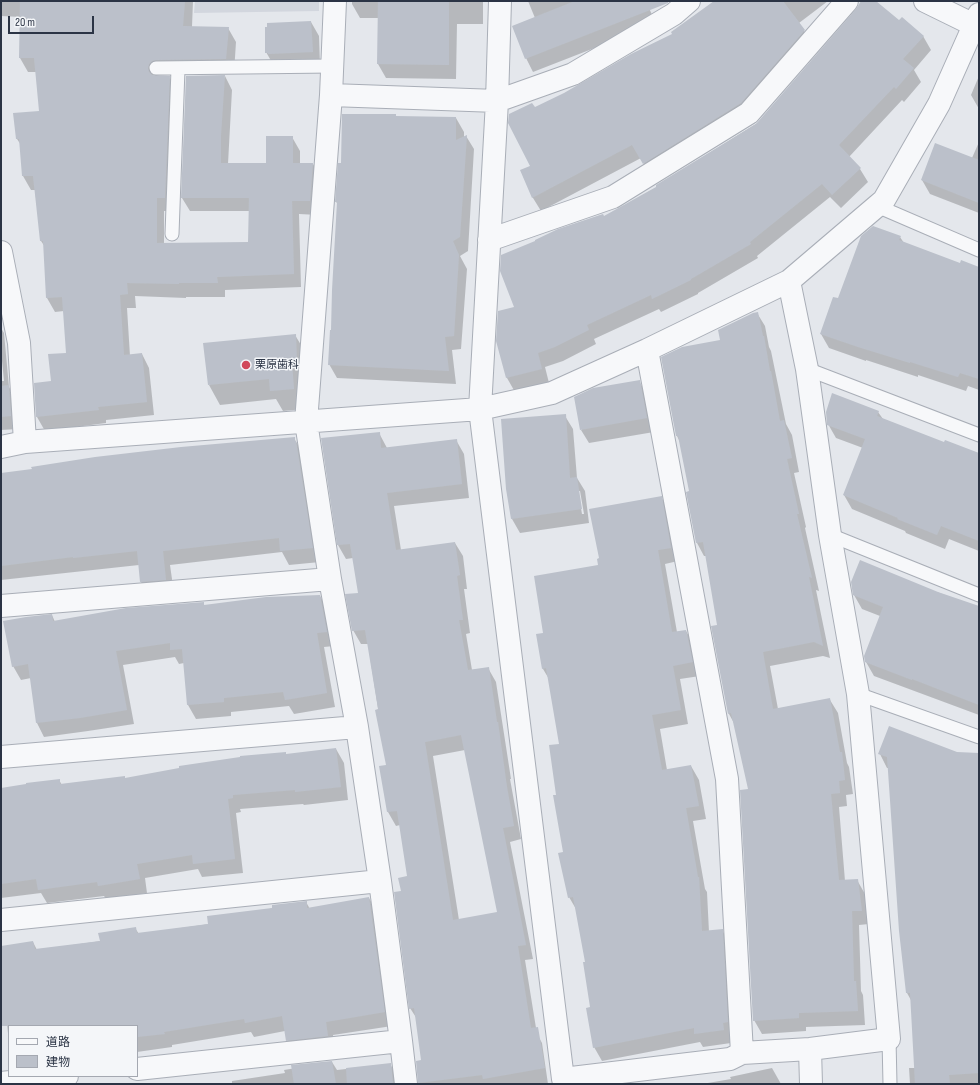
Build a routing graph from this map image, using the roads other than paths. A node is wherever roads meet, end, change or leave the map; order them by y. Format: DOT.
graph roads {
  1 [pos="335,1"];
  2 [pos="500,1"];
  3 [pos="689,1"];
  4 [pos="847,1"];
  5 [pos="925,1"];
  6 [pos="977,20"];
  7 [pos="333,66"];
  8 [pos="156,68"];
  9 [pos="178,68"];
  10 [pos="331,95"];
  11 [pos="497,101"];
  12 [pos="877,206"];
  13 [pos="172,234"];
  14 [pos="489,240"];
  15 [pos="979,250"];
  16 [pos="1,252"];
  17 [pos="789,281"];
  18 [pos="647,350"];
  19 [pos="807,369"];
  20 [pos="480,409"];
  21 [pos="306,422"];
  22 [pos="979,435"];
  23 [pos="25,442"];
  24 [pos="1,446"];
  25 [pos="830,535"];
  26 [pos="330,579"];
  27 [pos="979,595"];
  28 [pos="1,606"];
  29 [pos="858,694"];
  30 [pos="357,727"];
  31 [pos="979,737"];
  32 [pos="1,758"];
  33 [pos="380,881"];
  34 [pos="1,920"];
  35 [pos="889,1039"];
  36 [pos="401,1041"];
  37 [pos="810,1049"];
  38 [pos="742,1053"];
  39 [pos="138,1069"];
  40 [pos="58,1077"];
  41 [pos="1,1083"];
  42 [pos="406,1084"];
  43 [pos="811,1084"];
  44 [pos="890,1084"];
  1 -- 7 [label="street"];
  2 -- 11 [label="street"];
  3 -- 11 [label="street"];
  4 -- 14 [label="street"];
  5 -- 6 [label="street"];
  6 -- 12 [label="street"];
  7 -- 9 [label="lane"];
  7 -- 10 [label="street"];
  8 -- 9 [label="lane"];
  9 -- 13 [label="lane"];
  10 -- 11 [label="street"];
  10 -- 21 [label="street"];
  11 -- 14 [label="street"];
  12 -- 15 [label="lane"];
  12 -- 17 [label="street"];
  14 -- 20 [label="street"];
  16 -- 23 [label="street"];
  17 -- 18 [label="street"];
  17 -- 19 [label="street"];
  18 -- 20 [label="street"];
  18 -- 38 [label="street"];
  19 -- 22 [label="lane"];
  19 -- 25 [label="street"];
  20 -- 21 [label="street"];
  20 -- 38 [label="street"];
  21 -- 23 [label="street"];
  21 -- 26 [label="street"];
  23 -- 24 [label="street"];
  25 -- 27 [label="lane"];
  25 -- 29 [label="street"];
  26 -- 28 [label="street"];
  26 -- 30 [label="street"];
  29 -- 31 [label="lane"];
  29 -- 35 [label="street"];
  30 -- 32 [label="street"];
  30 -- 33 [label="street"];
  33 -- 34 [label="street"];
  33 -- 36 [label="street"];
  35 -- 37 [label="street"];
  35 -- 44 [label="lane"];
  36 -- 39 [label="street"];
  36 -- 42 [label="street"];
  37 -- 38 [label="street"];
  37 -- 43 [label="street"];
  40 -- 41 [label="street"];
}
